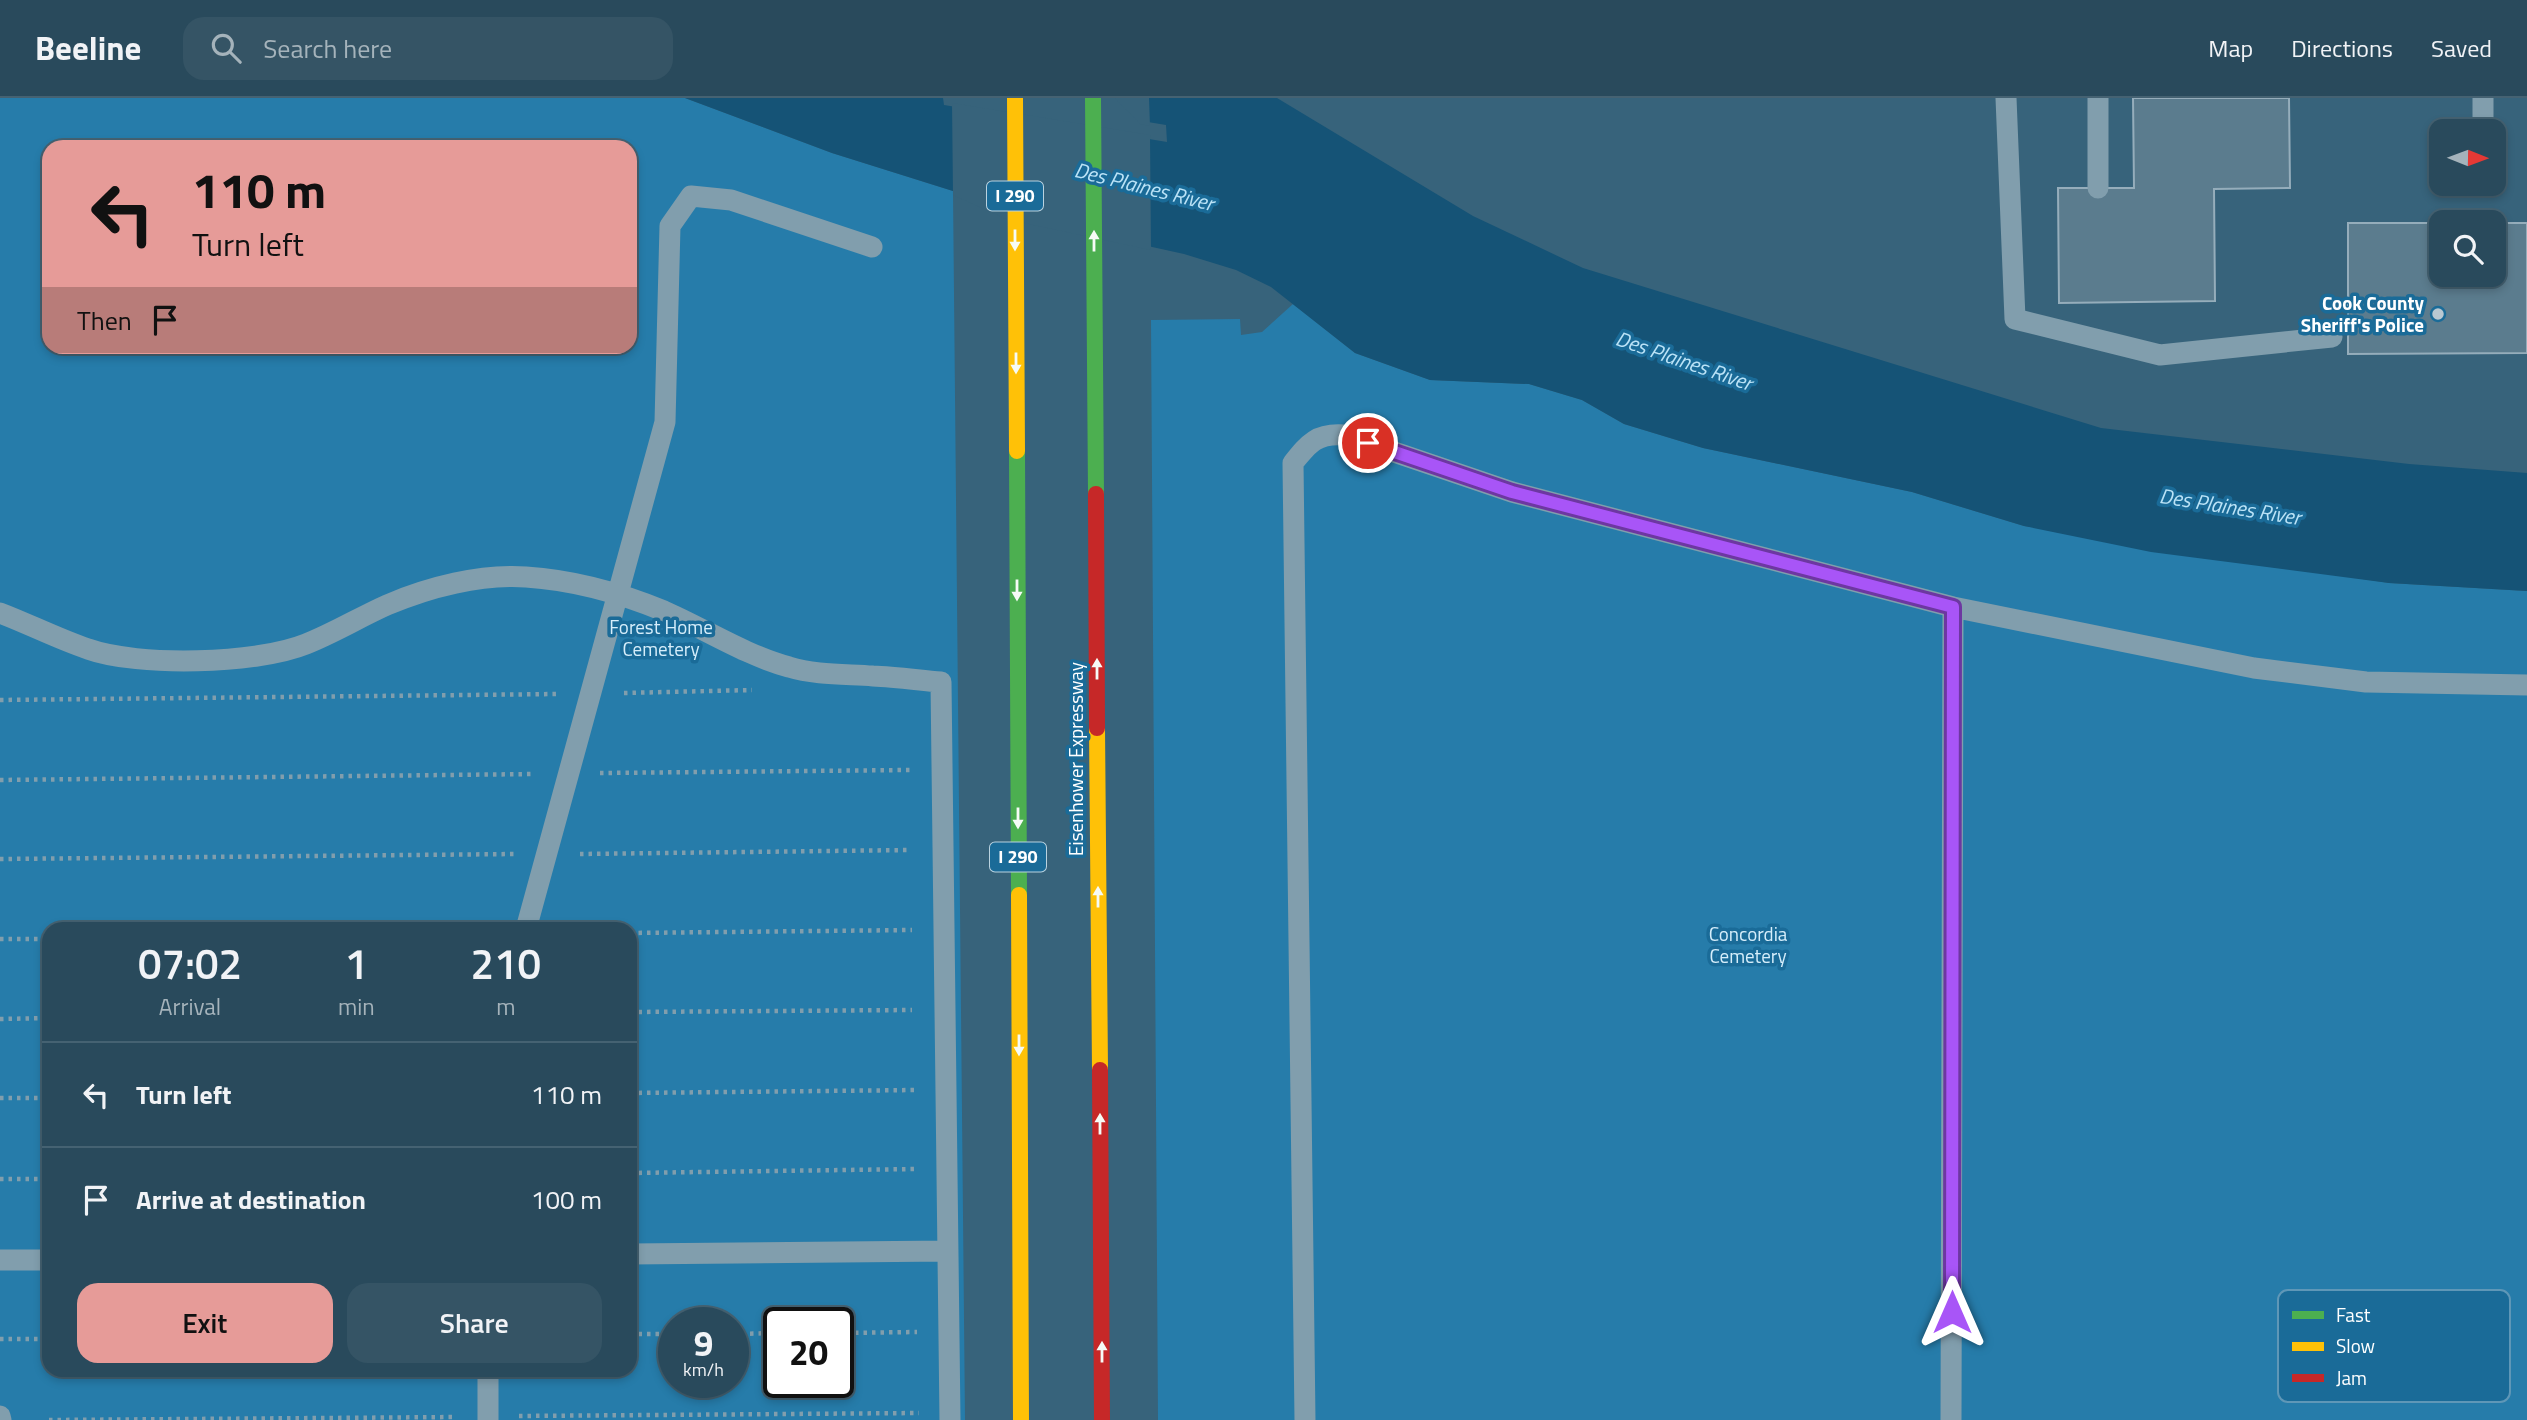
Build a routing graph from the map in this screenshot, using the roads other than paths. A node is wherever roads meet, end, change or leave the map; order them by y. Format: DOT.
graph roads {
  1 [pos="1014,98"];
  2 [pos="1093,98"];
  3 [pos="2006,98"];
  4 [pos="2098,98"];
  5 [pos="2483,98"];
  6 [pos="2483,119"];
  7 [pos="2098,188"];
  8 [pos="872,247"];
  9 [pos="2332,337"];
  10 [pos="617,594"];
  11 [pos="1953,607"];
  12 [pos="0,613"];
  13 [pos="2527,685"];
  14 [pos="528,922"];
  15 [pos="948,1251"];
  16 [pos="637,1254"];
  17 [pos="0,1260"];
  18 [pos="42,1260"];
  19 [pos="488,1377"];
  20 [pos="488,1420"];
  21 [pos="950,1420"];
  22 [pos="1021,1420"];
  23 [pos="1102,1420"];
  24 [pos="1306,1420"];
  25 [pos="1951,1420"];
  1 -- 22 [label="highway, I 290, one-way"];
  23 -- 2 [label="highway, Eisenhower Expressway, one-way"];
  3 -- 9 [label="lane"];
  4 -- 7 [label="lane"];
  5 -- 6 [label="lane"];
  8 -- 10 [label="lane"];
  10 -- 12 [label="lane"];
  10 -- 14 [label="lane"];
  10 -- 15 [label="lane"];
  11 -- 13 [label="lane"];
  11 -- 24 [label="lane"];
  11 -- 25 [label="lane"];
  15 -- 16 [label="lane"];
  15 -- 21 [label="lane"];
  17 -- 18 [label="lane"];
  19 -- 20 [label="lane"];
}
